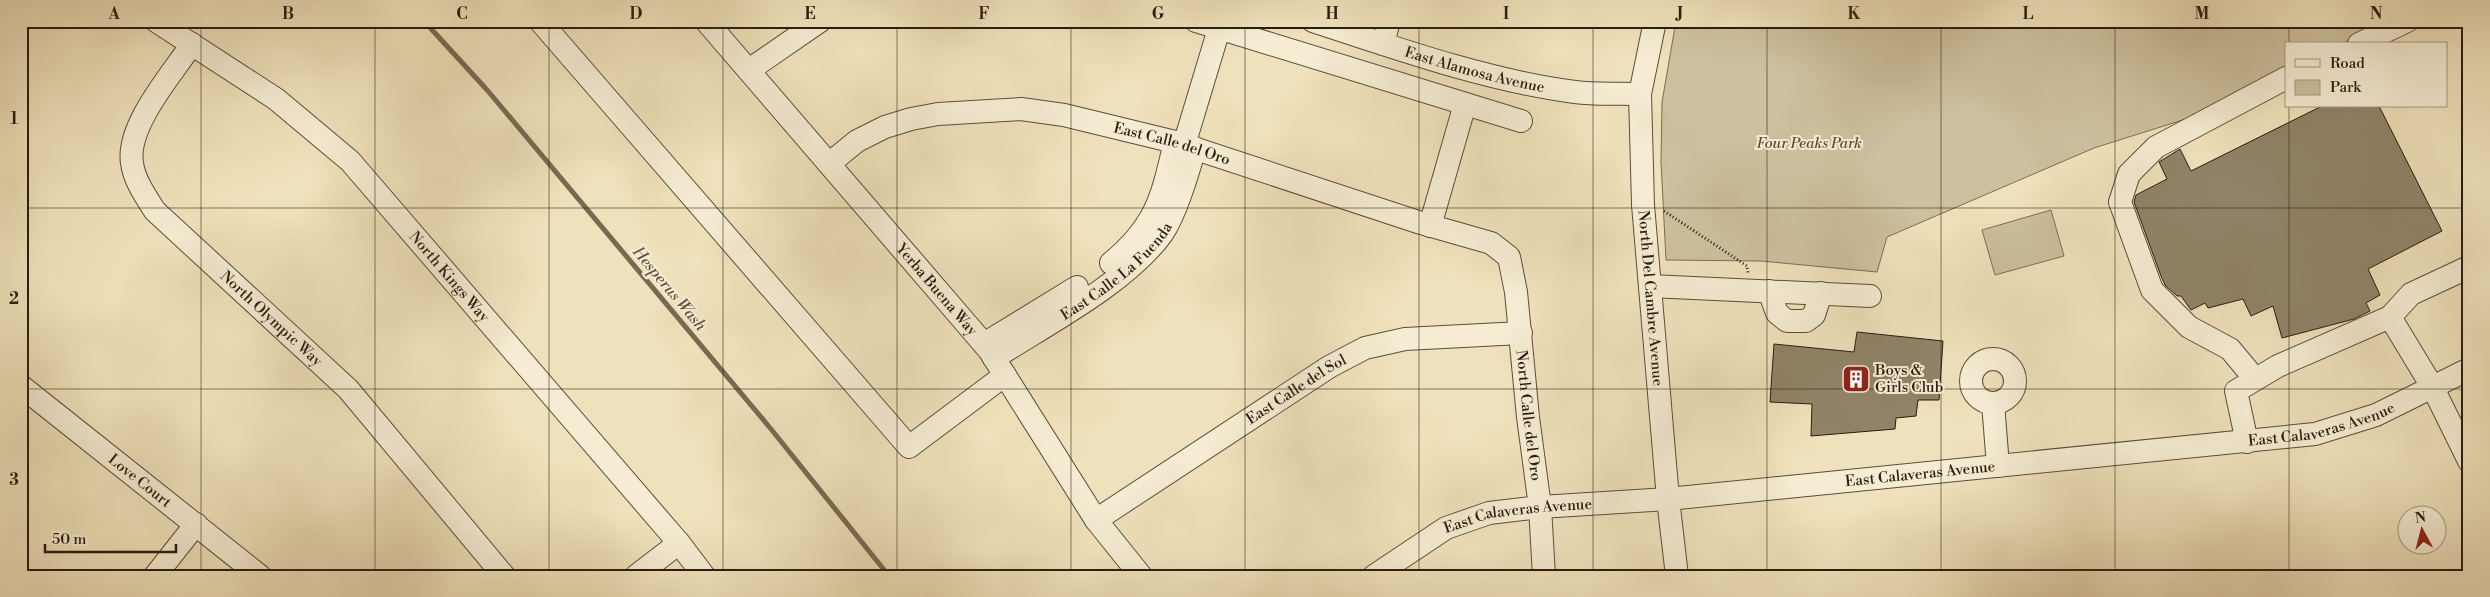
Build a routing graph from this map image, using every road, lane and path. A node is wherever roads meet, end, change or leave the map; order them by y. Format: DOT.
graph roads {
  1 [pos="156,21"];
  2 [pos="540,21"];
  3 [pos="706,21"];
  4 [pos="820,21"];
  5 [pos="1196,21"];
  6 [pos="1313,21"];
  7 [pos="1389,21"];
  8 [pos="1655,21"];
  9 [pos="2407,21"];
  10 [pos="1219,29"];
  11 [pos="2363,42"];
  12 [pos="192,44"];
  13 [pos="1383,44"];
  14 [pos="749,70"];
  15 [pos="2285,79"];
  16 [pos="1640,94"];
  17 [pos="1466,104"];
  18 [pos="1521,121"];
  19 [pos="1184,145"];
  20 [pos="830,163"];
  21 [pos="1661,209"];
  22 [pos="1430,226"];
  23 [pos="1509,257"];
  24 [pos="2469,267"];
  25 [pos="1749,281"];
  26 [pos="1650,286"];
  27 [pos="1870,296"];
  28 [pos="2390,317"];
  29 [pos="1521,333"];
  30 [pos="994,359"];
  31 [pos="2469,369"];
  32 [pos="2256,379"];
  33 [pos="21,386"];
  34 [pos="2433,388"];
  35 [pos="1993,403"];
  36 [pos="2247,442"];
  37 [pos="2469,461"];
  38 [pos="1998,466"];
  39 [pos="1668,499"];
  40 [pos="1540,507"];
  41 [pos="1096,520"];
  42 [pos="196,524"];
  43 [pos="679,542"];
  44 [pos="154,576"];
  45 [pos="260,576"];
  46 [pos="504,576"];
  47 [pos="636,576"];
  48 [pos="704,576"];
  49 [pos="1141,576"];
  50 [pos="1374,576"];
  51 [pos="1544,576"];
  52 [pos="1677,576"];
  1 -- 12 [label="street, North Kings Way"];
  2 -- 30 [label="street, East Calle La Fuenda"];
  3 -- 14 [label="street, Yerba Buena Way"];
  4 -- 14 [label="street"];
  5 -- 10 [label="street"];
  6 -- 13 [label="street, East Alamosa Avenue"];
  7 -- 13 [label="street"];
  8 -- 16 [label="street, North Del Cambre Avenue"];
  9 -- 11 [label="street"];
  10 -- 17 [label="street"];
  10 -- 19 [label="street, East Calle La Fuenda"];
  12 -- 43 [label="street, North Kings Way"];
  12 -- 46 [label="street, North Olympic Way"];
  13 -- 16 [label="street, East Alamosa Avenue"];
  14 -- 20 [label="street, Yerba Buena Way"];
  15 -- 32 [label="street"];
  16 -- 26 [label="street, North Del Cambre Avenue"];
  17 -- 18 [label="street"];
  17 -- 22 [label="street"];
  19 -- 20 [label="street, East Calle del Oro"];
  19 -- 22 [label="street, East Calle del Oro"];
  19 -- 30 [label="street, East Calle La Fuenda"];
  20 -- 30 [label="street, Yerba Buena Way"];
  21 -- 25 [label="path"];
  22 -- 23 [label="street, East Calle del Oro"];
  23 -- 29 [label="street, North Calle del Oro"];
  24 -- 28 [label="street"];
  26 -- 27 [label="street"];
  26 -- 39 [label="street, North Del Cambre Avenue"];
  28 -- 32 [label="street"];
  28 -- 34 [label="street"];
  29 -- 40 [label="street, North Calle del Oro"];
  29 -- 41 [label="street, East Calle del Sol"];
  30 -- 41 [label="street, Yerba Buena Way"];
  31 -- 34 [label="street, East Calaveras Avenue"];
  32 -- 36 [label="street"];
  33 -- 42 [label="street, Love Court"];
  34 -- 36 [label="street, East Calaveras Avenue"];
  34 -- 37 [label="street"];
  35 -- 38 [label="street"];
  36 -- 38 [label="street, East Calaveras Avenue"];
  38 -- 39 [label="street, East Calaveras Avenue"];
  39 -- 40 [label="street, East Calaveras Avenue"];
  39 -- 52 [label="street, North Del Cambre Avenue"];
  40 -- 50 [label="street, East Calaveras Avenue"];
  40 -- 51 [label="street, North Calle del Oro"];
  41 -- 49 [label="street, Yerba Buena Way"];
  42 -- 44 [label="street"];
  42 -- 45 [label="street, Love Court"];
  43 -- 47 [label="street"];
  43 -- 48 [label="street, North Kings Way"];
}
